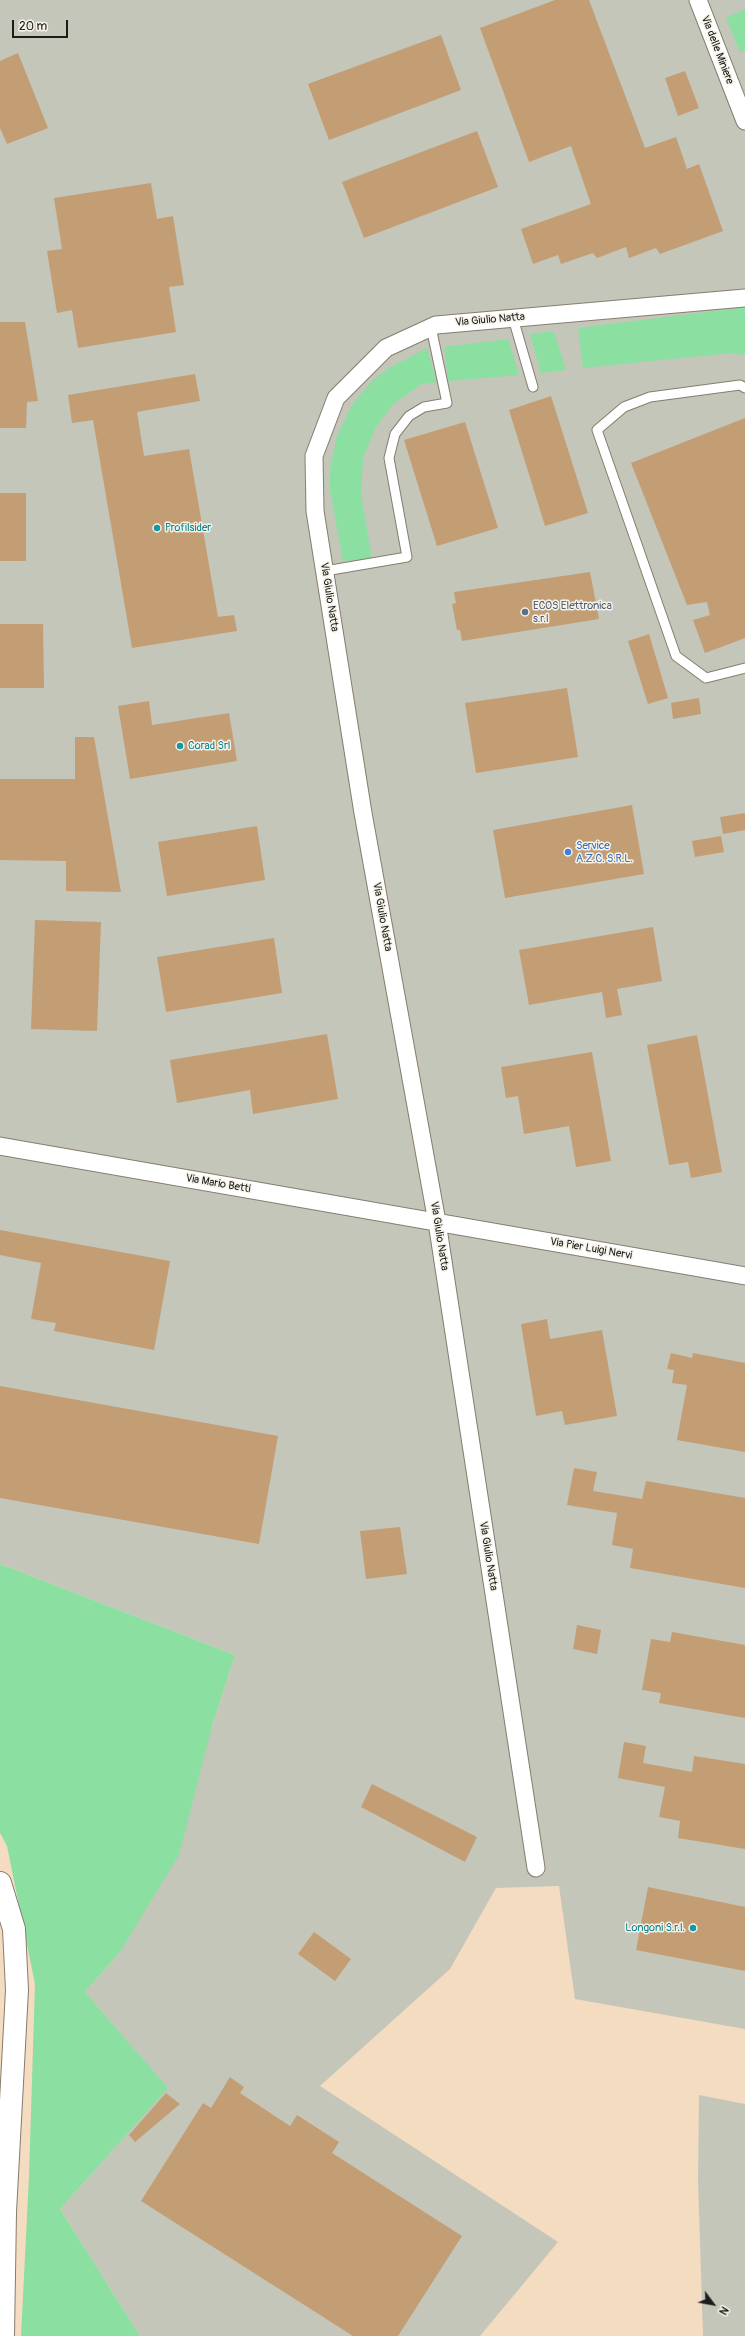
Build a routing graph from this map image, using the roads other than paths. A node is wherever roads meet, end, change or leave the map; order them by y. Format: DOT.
graph roads {
  1 [pos="698,0"];
  2 [pos="745,122"];
  3 [pos="745,298"];
  4 [pos="513,318"];
  5 [pos="431,327"];
  6 [pos="533,388"];
  7 [pos="745,388"];
  8 [pos="324,571"];
  9 [pos="745,668"];
  10 [pos="0,1146"];
  11 [pos="437,1222"];
  12 [pos="745,1276"];
  13 [pos="536,1868"];
  14 [pos="0,1883"];
  15 [pos="0,1967"];
  16 [pos="16,1990"];
  17 [pos="3,2336"];
  1 -- 2 [label="street, Via delle Miniere"];
  3 -- 4 [label="street, Via Giulio Natta"];
  4 -- 5 [label="street, Via Giulio Natta"];
  4 -- 6 [label="lane"];
  5 -- 8 [label="street, Via Giulio Natta"];
  5 -- 8 [label="lane"];
  7 -- 9 [label="lane"];
  8 -- 11 [label="street, Via Giulio Natta"];
  10 -- 11 [label="street, Via Mario Betti"];
  11 -- 12 [label="street, Via Pier Luigi Nervi"];
  11 -- 13 [label="street, Via Giulio Natta"];
  14 -- 16 [label="highway"];
  15 -- 16 [label="highway"];
  16 -- 17 [label="highway"];
}
